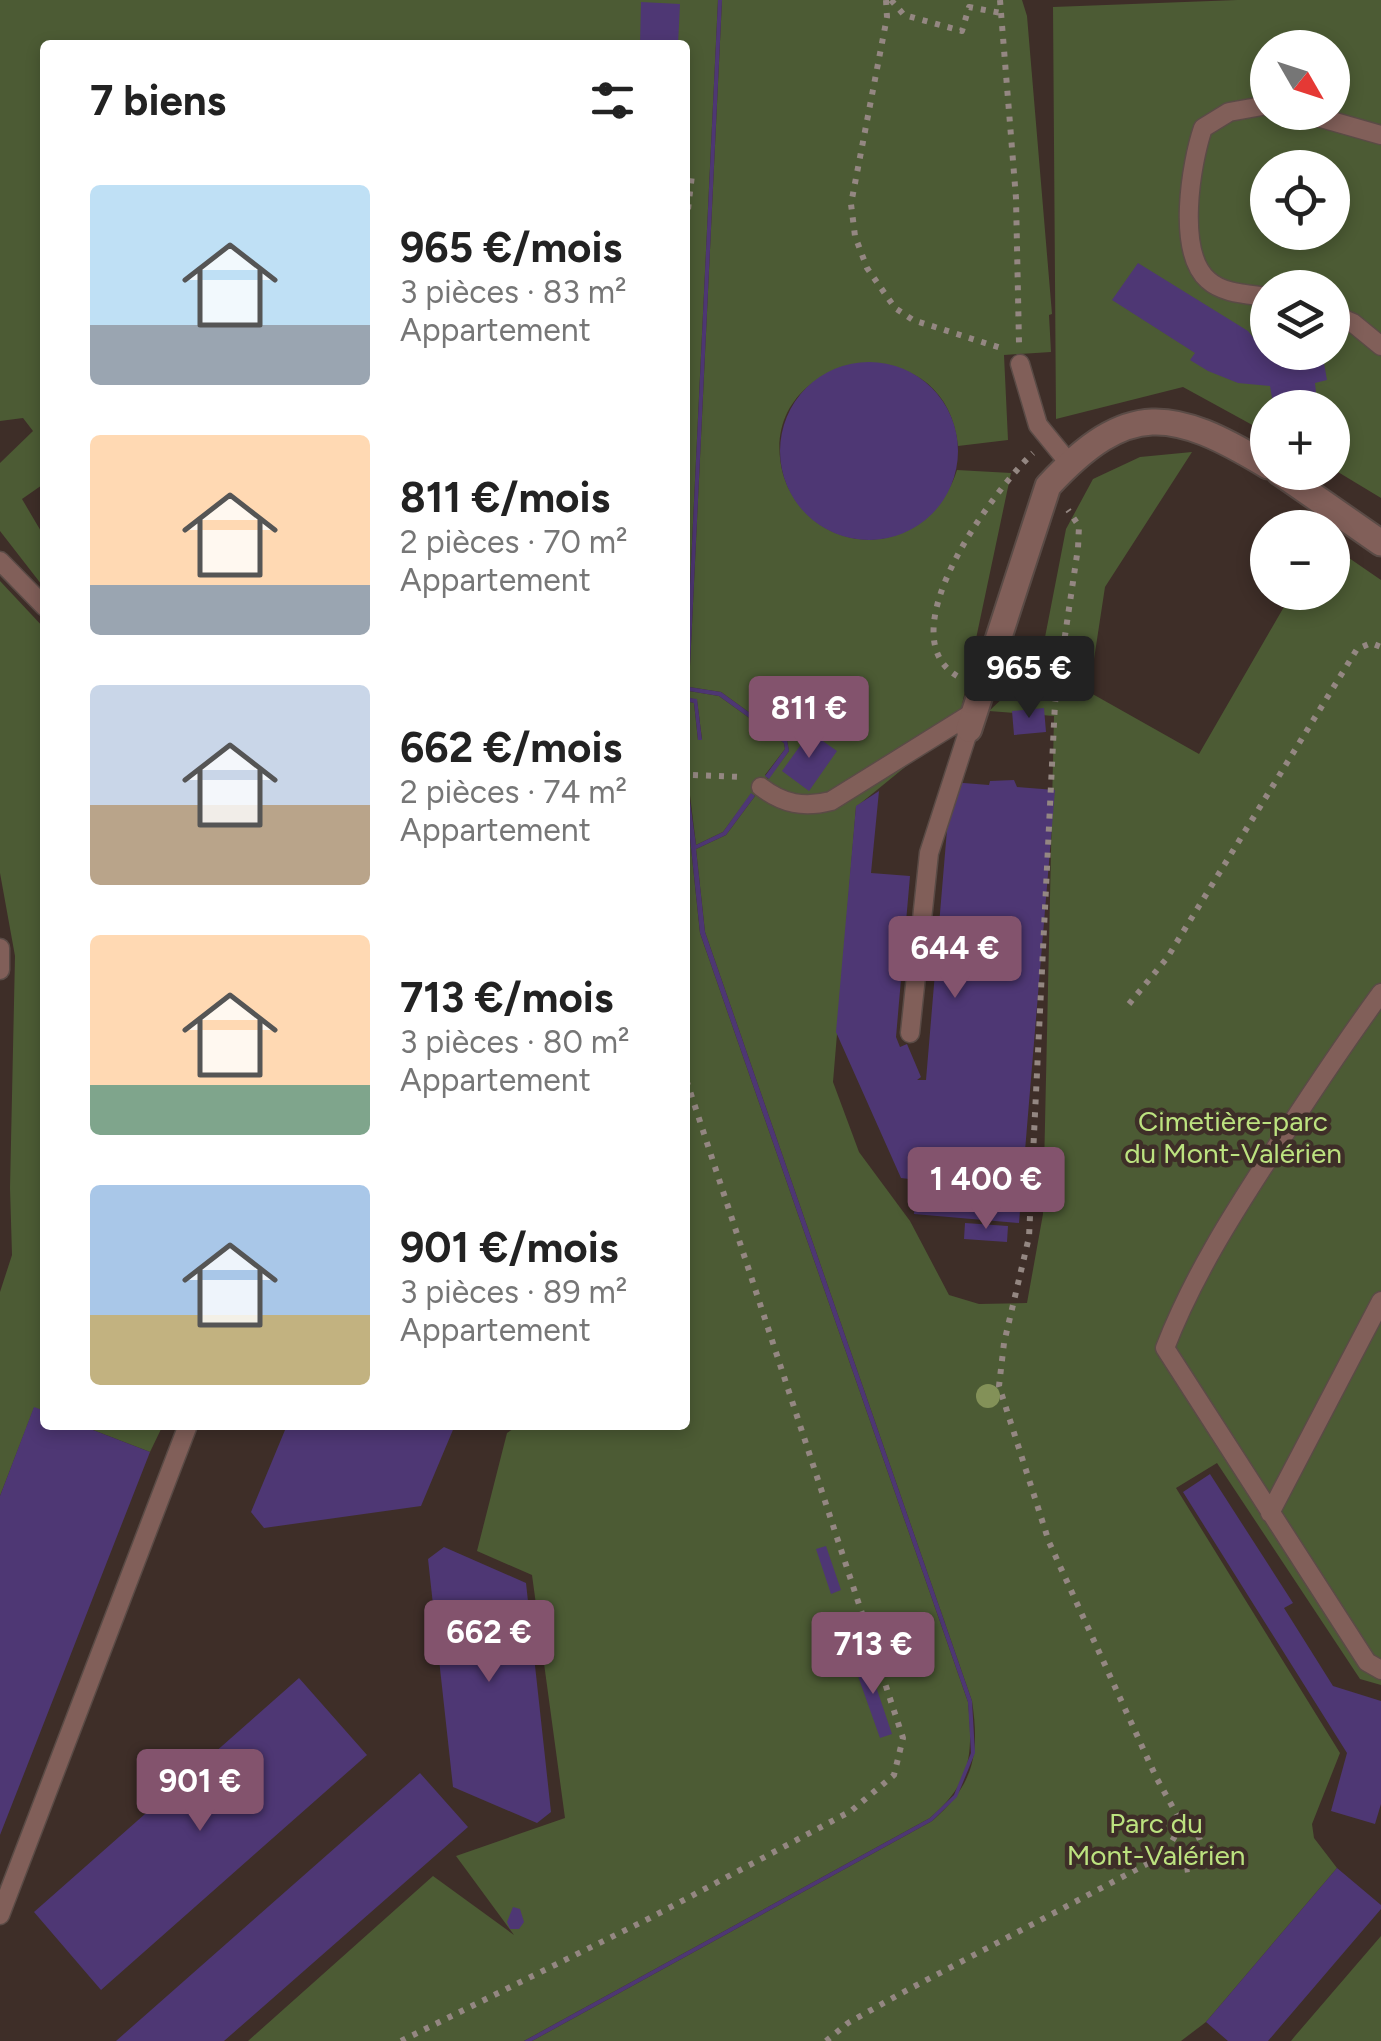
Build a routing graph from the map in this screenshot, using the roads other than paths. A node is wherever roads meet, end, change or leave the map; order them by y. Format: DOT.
graph roads {
  1 [pos="1250,108"];
  2 [pos="1350,126"];
  3 [pos="1381,135"];
  4 [pos="1250,294"];
  5 [pos="1350,322"];
  6 [pos="1381,346"];
  7 [pos="1020,364"];
  8 [pos="1250,456"];
  9 [pos="1069,463"];
  10 [pos="1305,490"];
  11 [pos="1381,543"];
  12 [pos="0,561"];
  13 [pos="40,602"];
  14 [pos="971,721"];
  15 [pos="761,787"];
  16 [pos="0,948"];
  17 [pos="0,970"];
  18 [pos="1381,993"];
  19 [pos="910,1033"];
  20 [pos="1381,1300"];
  21 [pos="186,1430"];
  22 [pos="1270,1513"];
  23 [pos="1381,1669"];
  24 [pos="0,1915"];
  1 -- 4 [label="lane"];
  2 -- 3 [label="lane"];
  5 -- 6 [label="lane"];
  7 -- 9 [label="lane"];
  8 -- 9 [label="street"];
  9 -- 14 [label="street"];
  10 -- 11 [label="street"];
  12 -- 13 [label="lane"];
  14 -- 15 [label="lane"];
  14 -- 19 [label="lane"];
  16 -- 17 [label="lane"];
  18 -- 22 [label="lane"];
  20 -- 22 [label="lane"];
  21 -- 24 [label="lane"];
  22 -- 23 [label="lane"];
}
